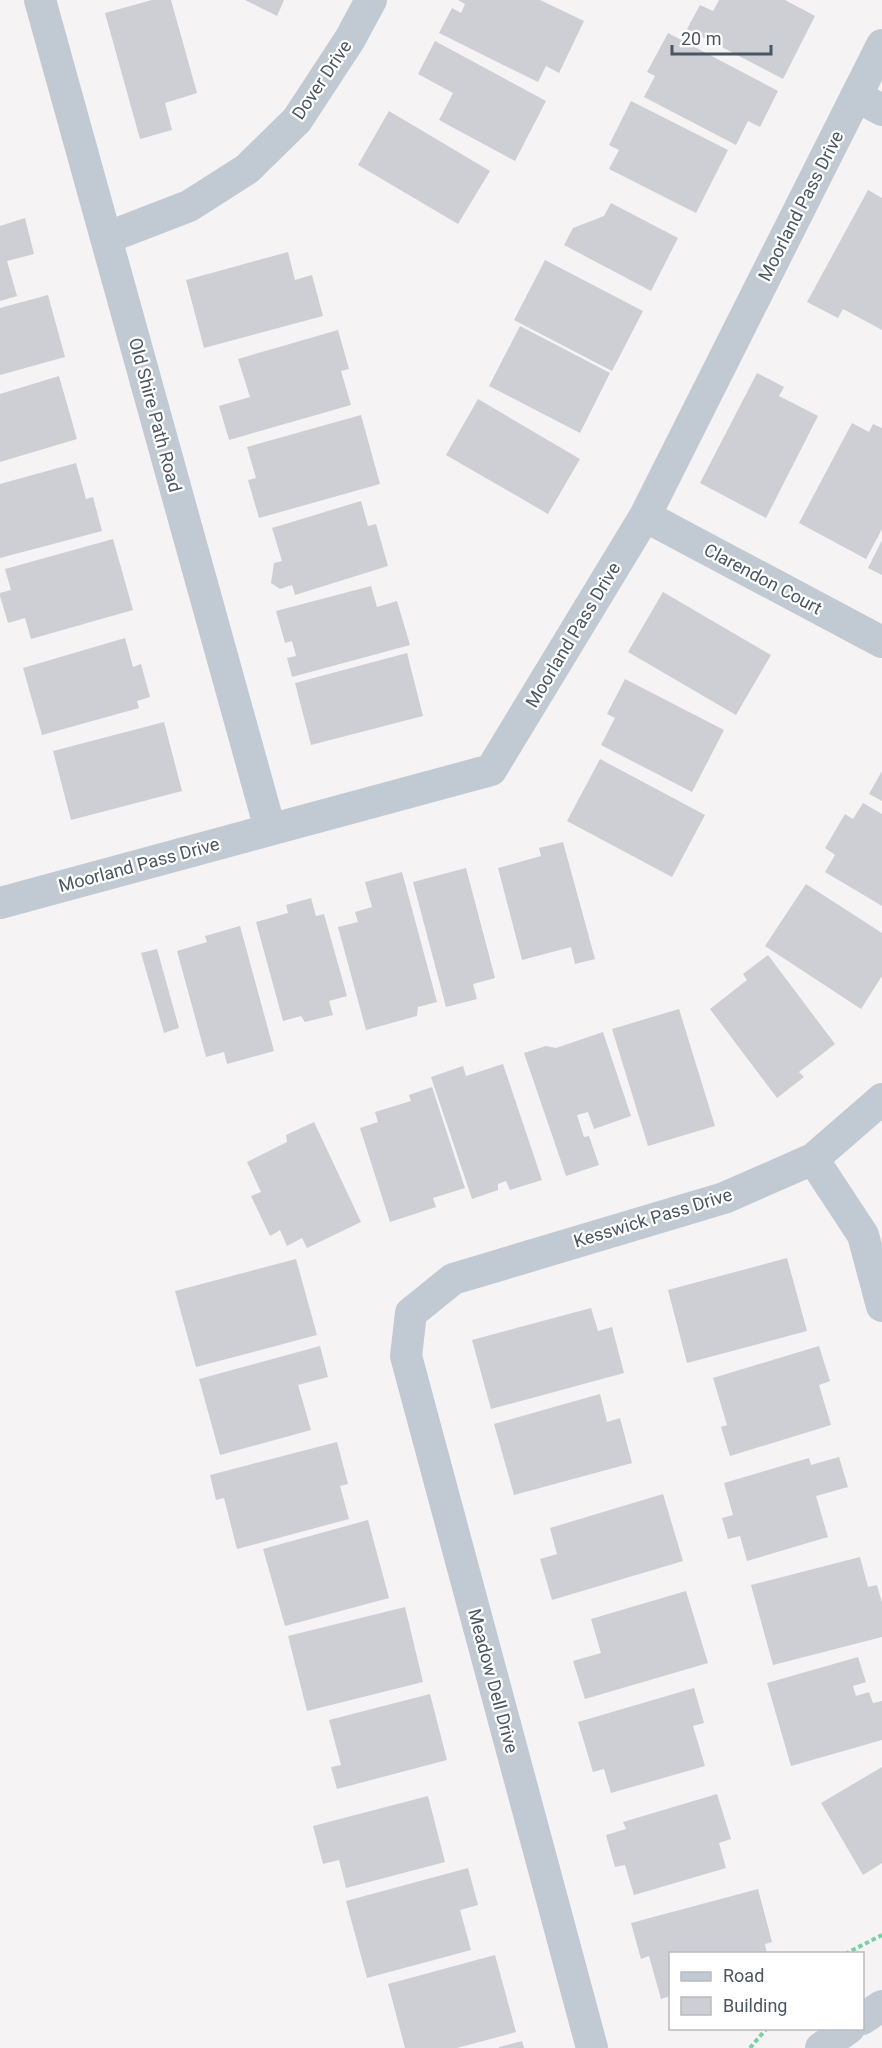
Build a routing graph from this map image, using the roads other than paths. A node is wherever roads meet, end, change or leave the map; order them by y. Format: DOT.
graph roads {
  1 [pos="40,0"];
  2 [pos="371,0"];
  3 [pos="882,45"];
  4 [pos="869,103"];
  5 [pos="106,238"];
  6 [pos="645,516"];
  7 [pos="882,642"];
  8 [pos="270,829"];
  9 [pos="0,903"];
  10 [pos="882,1100"];
  11 [pos="813,1159"];
  12 [pos="882,1306"];
  13 [pos="411,1313"];
  14 [pos="882,2006"];
  15 [pos="864,2018"];
  16 [pos="846,2030"];
  17 [pos="592,2048"];
  18 [pos="822,2048"];
  1 -- 5 [label="street, Old Shire Path Road"];
  2 -- 5 [label="street, Dover Drive"];
  3 -- 4 [label="street, Moorland Pass Drive"];
  4 -- 6 [label="street, Moorland Pass Drive"];
  5 -- 8 [label="street, Old Shire Path Road"];
  6 -- 7 [label="street, Clarendon Court"];
  6 -- 8 [label="street, Moorland Pass Drive"];
  8 -- 9 [label="street, Moorland Pass Drive"];
  10 -- 11 [label="street, Kesswick Pass Drive"];
  11 -- 12 [label="street"];
  11 -- 13 [label="street, Kesswick Pass Drive"];
  13 -- 17 [label="street, Meadow Dell Drive"];
  14 -- 15 [label="street"];
  16 -- 18 [label="street"];
}
